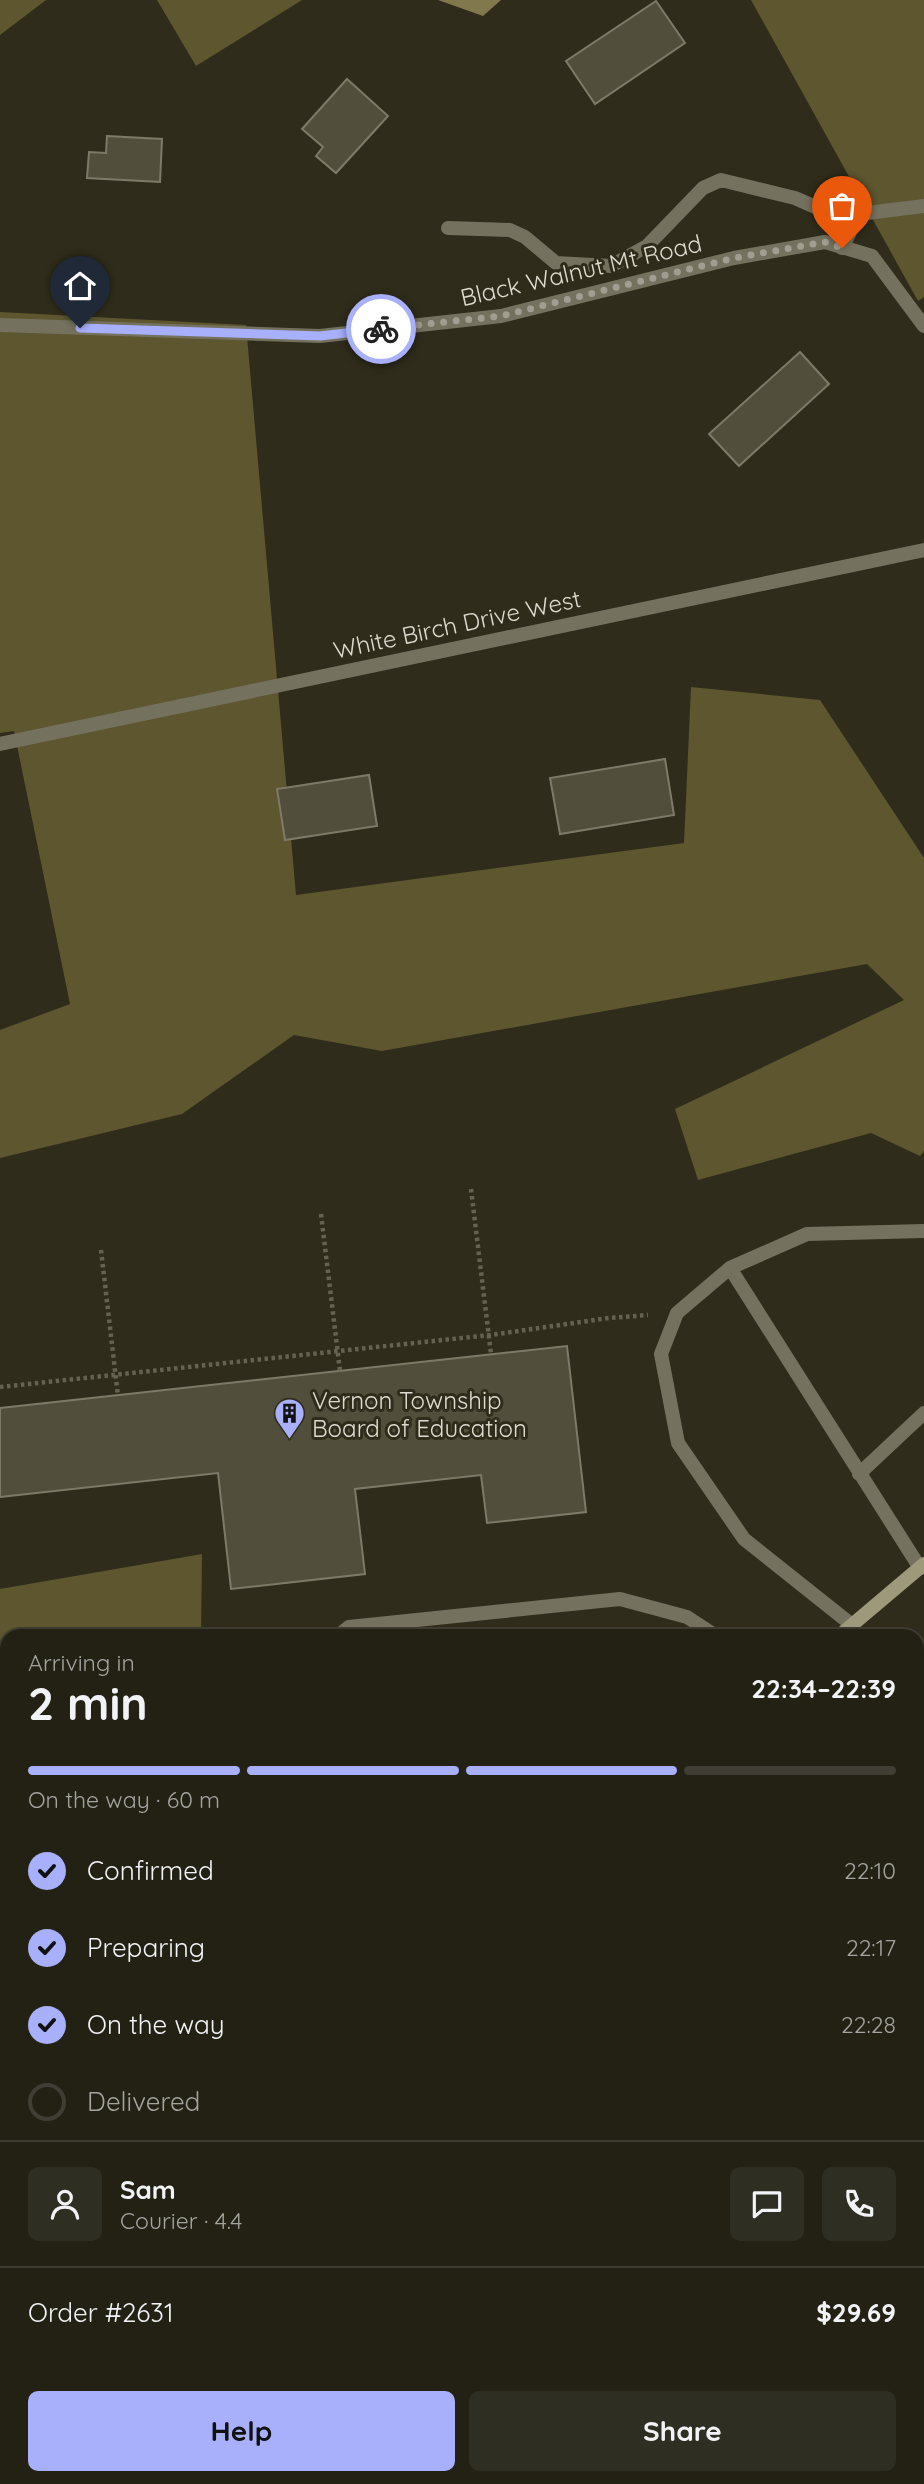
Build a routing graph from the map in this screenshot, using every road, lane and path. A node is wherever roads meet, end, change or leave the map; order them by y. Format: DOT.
graph roads {
  1 [pos="924,206"];
  2 [pos="854,225"];
  3 [pos="448,228"];
  4 [pos="842,248"];
  5 [pos="0,325"];
  6 [pos="924,326"];
  7 [pos="924,550"];
  8 [pos="0,744"];
  9 [pos="471,1189"];
  10 [pos="321,1214"];
  11 [pos="924,1231"];
  12 [pos="101,1250"];
  13 [pos="730,1268"];
  14 [pos="677,1313"];
  15 [pos="490,1335"];
  16 [pos="337,1352"];
  17 [pos="491,1354"];
  18 [pos="340,1371"];
  19 [pos="116,1374"];
  20 [pos="0,1387"];
  21 [pos="118,1396"];
  22 [pos="924,1413"];
  23 [pos="859,1474"];
  24 [pos="922,1566"];
  25 [pos="852,1625"];
  26 [pos="347,1629"];
  27 [pos="705,1629"];
  28 [pos="847,1629"];
  1 -- 2 [label="street"];
  2 -- 3 [label="street"];
  2 -- 4 [label="street"];
  4 -- 5 [label="street, Black Walnut Mt Road"];
  4 -- 6 [label="street, Black Walnut Mt Road"];
  7 -- 8 [label="street, White Birch Drive West"];
  9 -- 15 [label="path"];
  10 -- 16 [label="path"];
  11 -- 13 [label="street"];
  12 -- 19 [label="path"];
  13 -- 14 [label="street"];
  13 -- 23 [label="street"];
  14 -- 15 [label="path"];
  14 -- 25 [label="street"];
  15 -- 16 [label="path"];
  15 -- 17 [label="path"];
  16 -- 18 [label="path"];
  16 -- 19 [label="path"];
  19 -- 20 [label="path"];
  19 -- 21 [label="path"];
  22 -- 23 [label="street"];
  23 -- 24 [label="street"];
  24 -- 25 [label="street"];
  25 -- 28 [label="street"];
  26 -- 27 [label="street"];
}
